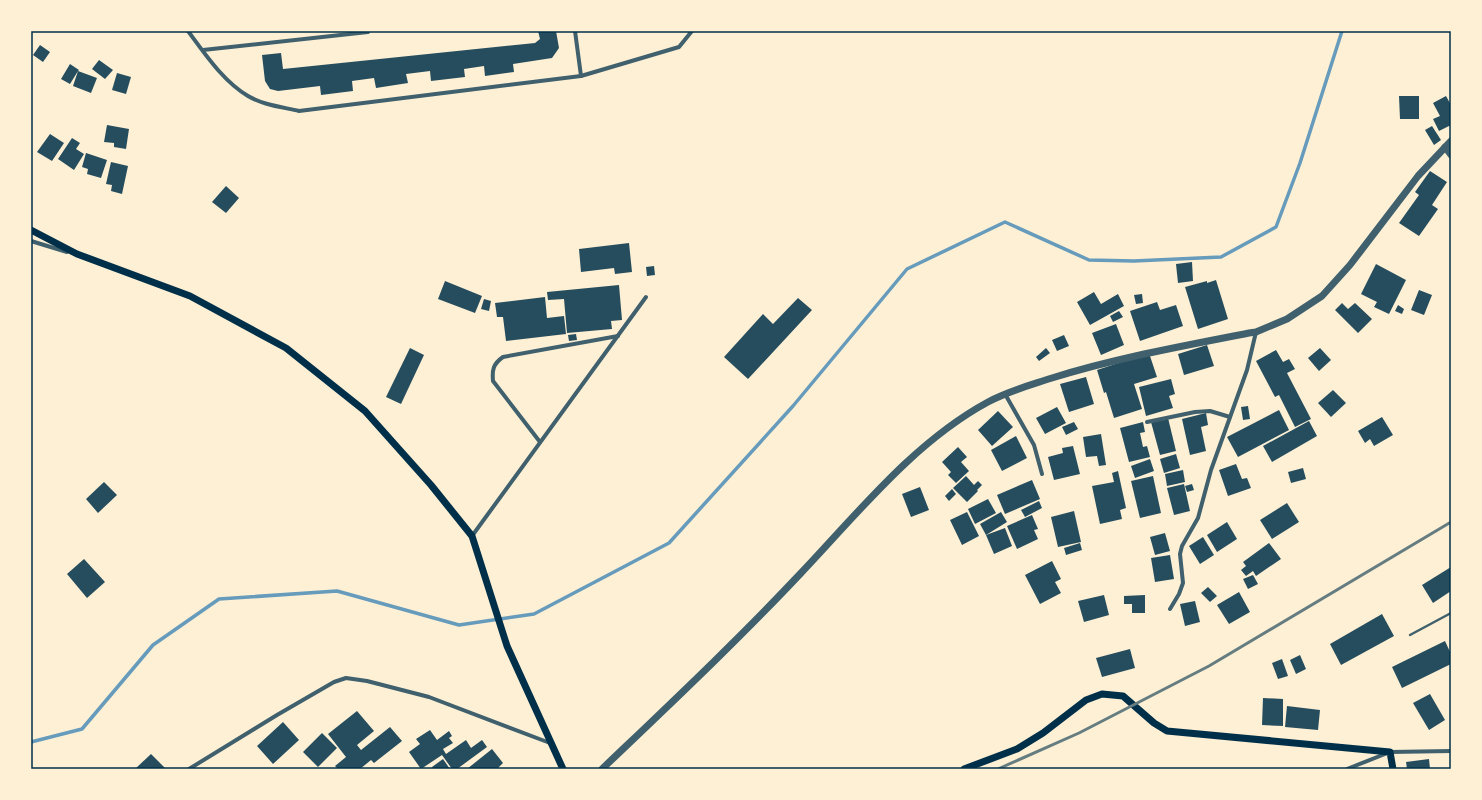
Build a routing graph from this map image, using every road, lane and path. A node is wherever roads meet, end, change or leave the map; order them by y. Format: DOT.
graph roads {
  1 [pos="188,31"];
  2 [pos="575,31"];
  3 [pos="692,31"];
  4 [pos="368,32"];
  5 [pos="203,50"];
  6 [pos="581,76"];
  7 [pos="1451,141"];
  8 [pos="1445,147"];
  9 [pos="1451,155"];
  10 [pos="31,230"];
  11 [pos="31,242"];
  12 [pos="86,257"];
  13 [pos="646,297"];
  14 [pos="1256,332"];
  15 [pos="618,336"];
  16 [pos="1005,394"];
  17 [pos="1230,417"];
  18 [pos="1147,422"];
  19 [pos="540,442"];
  20 [pos="1042,474"];
  21 [pos="472,536"];
  22 [pos="1170,609"];
  23 [pos="1451,613"];
  24 [pos="1410,636"];
  25 [pos="550,743"];
  26 [pos="1451,750"];
  27 [pos="1390,752"];
  28 [pos="189,769"];
  29 [pos="563,769"];
  30 [pos="602,769"];
  31 [pos="964,769"];
  32 [pos="1347,769"];
  33 [pos="1393,769"];
  1 -- 5 [label="street"];
  2 -- 6 [label="street"];
  3 -- 6 [label="street"];
  4 -- 5 [label="street"];
  5 -- 6 [label="street"];
  7 -- 8 [label="street"];
  8 -- 9 [label="street"];
  8 -- 14 [label="street"];
  10 -- 12 [label="main road"];
  11 -- 12 [label="street"];
  12 -- 21 [label="main road"];
  13 -- 15 [label="street"];
  14 -- 16 [label="street"];
  14 -- 17 [label="street"];
  15 -- 19 [label="street"];
  15 -- 19 [label="street"];
  16 -- 20 [label="street"];
  16 -- 30 [label="street"];
  17 -- 18 [label="street"];
  17 -- 22 [label="street"];
  19 -- 21 [label="street"];
  21 -- 25 [label="main road"];
  23 -- 24 [label="lane"];
  25 -- 28 [label="street"];
  25 -- 29 [label="main road"];
  26 -- 27 [label="street"];
  27 -- 31 [label="main road"];
  27 -- 32 [label="street"];
  27 -- 33 [label="main road"];
}
